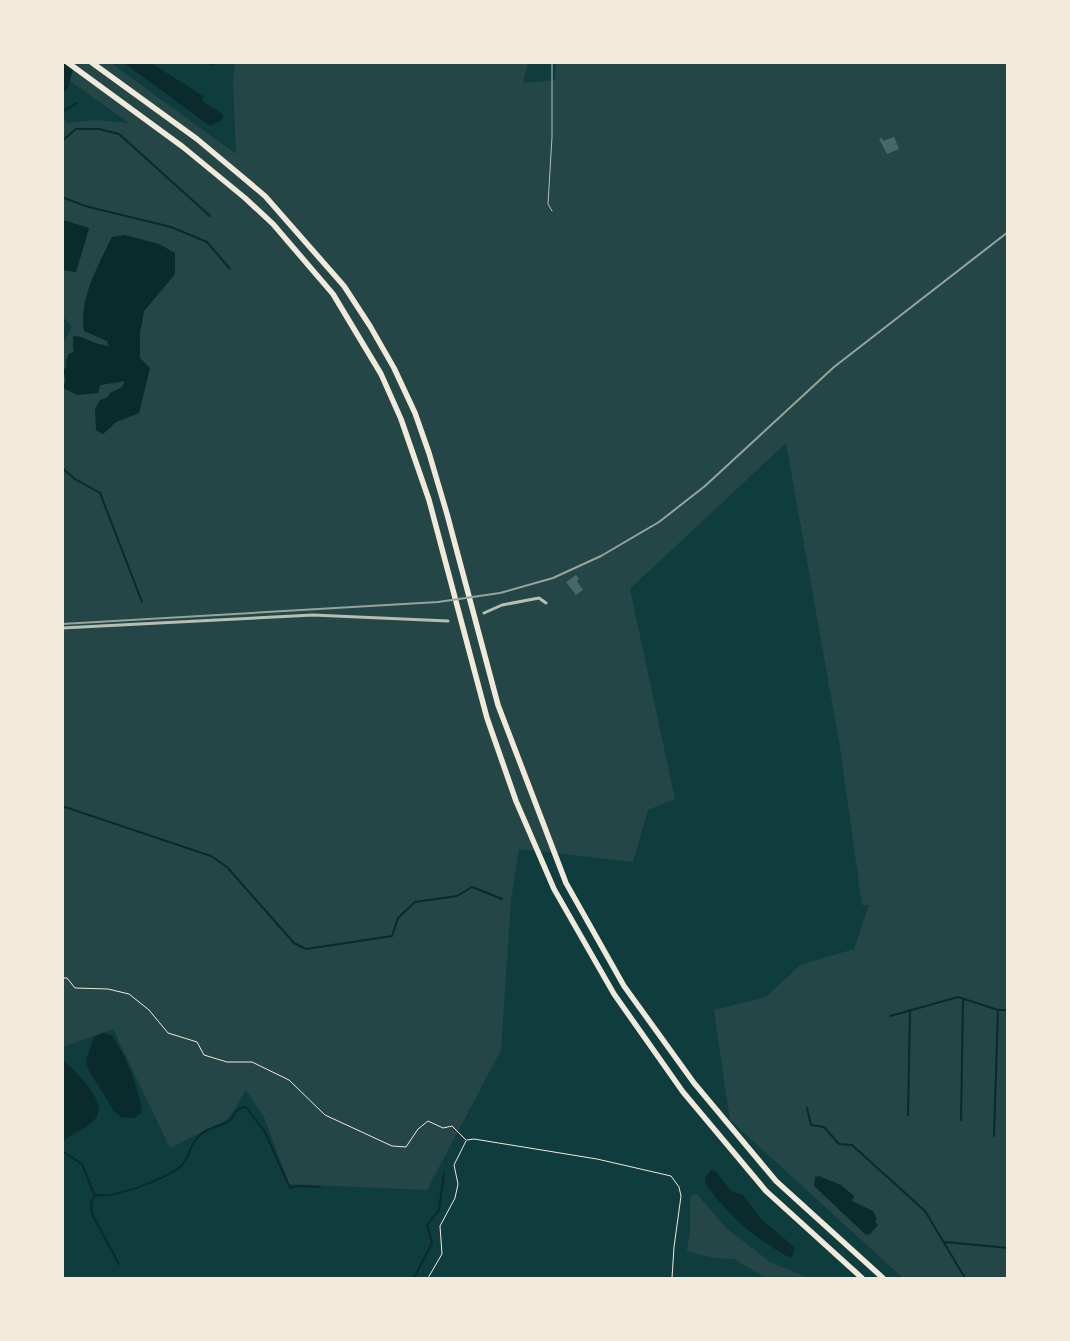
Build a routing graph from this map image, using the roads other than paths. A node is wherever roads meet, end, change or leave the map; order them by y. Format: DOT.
graph roads {
  1 [pos="67,62"];
  2 [pos="91,62"];
  3 [pos="552,62"];
  4 [pos="552,211"];
  5 [pos="546,603"];
  6 [pos="484,612"];
  7 [pos="448,621"];
  8 [pos="62,628"];
  9 [pos="862,1278"];
  10 [pos="883,1278"];
  1 -- 9 [label="highway"];
  2 -- 10 [label="highway"];
  3 -- 4 [label="lane"];
  5 -- 6 [label="street"];
  7 -- 8 [label="street"];
}
